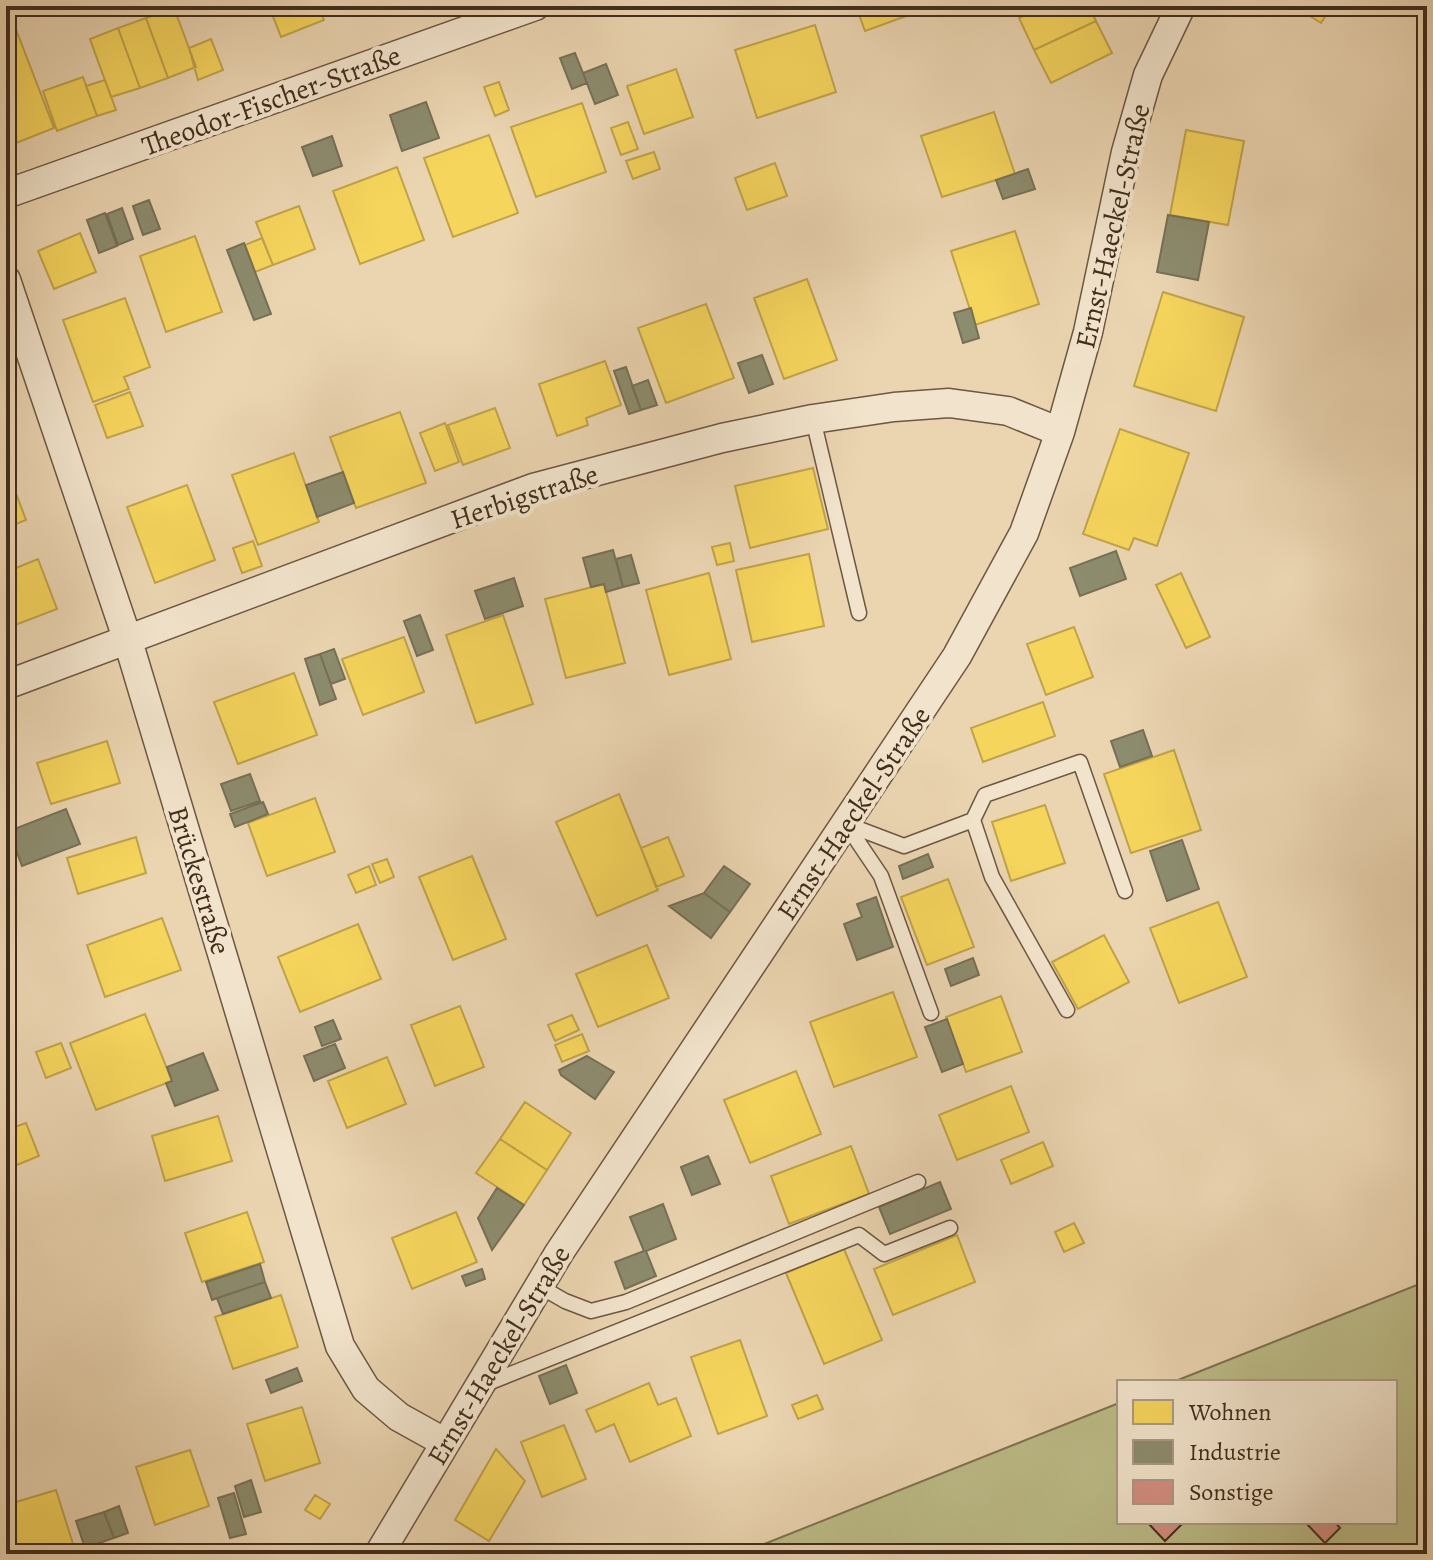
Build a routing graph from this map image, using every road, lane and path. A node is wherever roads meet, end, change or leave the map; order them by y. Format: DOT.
graph roads {
  1 [pos="535,6"];
  2 [pos="1181,6"];
  3 [pos="6,194"];
  4 [pos="6,280"];
  5 [pos="813,419"];
  6 [pos="1060,432"];
  7 [pos="859,613"];
  8 [pos="128,641"];
  9 [pos="6,685"];
  10 [pos="973,820"];
  11 [pos="846,824"];
  12 [pos="1125,891"];
  13 [pos="1067,1010"];
  14 [pos="931,1013"];
  15 [pos="918,1182"];
  16 [pos="950,1228"];
  17 [pos="539,1286"];
  18 [pos="477,1388"];
  19 [pos="444,1442"];
  20 [pos="379,1554"];
  1 -- 3 [label="street, Theodor-Fischer-Straße"];
  2 -- 6 [label="street, Ernst-Haeckel-Straße"];
  4 -- 8 [label="street, Brückestraße"];
  5 -- 6 [label="street, Herbigstraße"];
  5 -- 7 [label="lane"];
  5 -- 8 [label="street, Herbigstraße"];
  6 -- 11 [label="street, Ernst-Haeckel-Straße"];
  8 -- 9 [label="street, Herbigstraße"];
  8 -- 19 [label="street, Brückestraße"];
  10 -- 11 [label="lane"];
  10 -- 12 [label="lane"];
  10 -- 13 [label="lane"];
  11 -- 14 [label="lane"];
  11 -- 17 [label="street, Ernst-Haeckel-Straße"];
  15 -- 17 [label="lane"];
  16 -- 18 [label="lane"];
  17 -- 18 [label="street, Ernst-Haeckel-Straße"];
  18 -- 19 [label="street, Ernst-Haeckel-Straße"];
  19 -- 20 [label="street, Ernst-Haeckel-Straße"];
}
